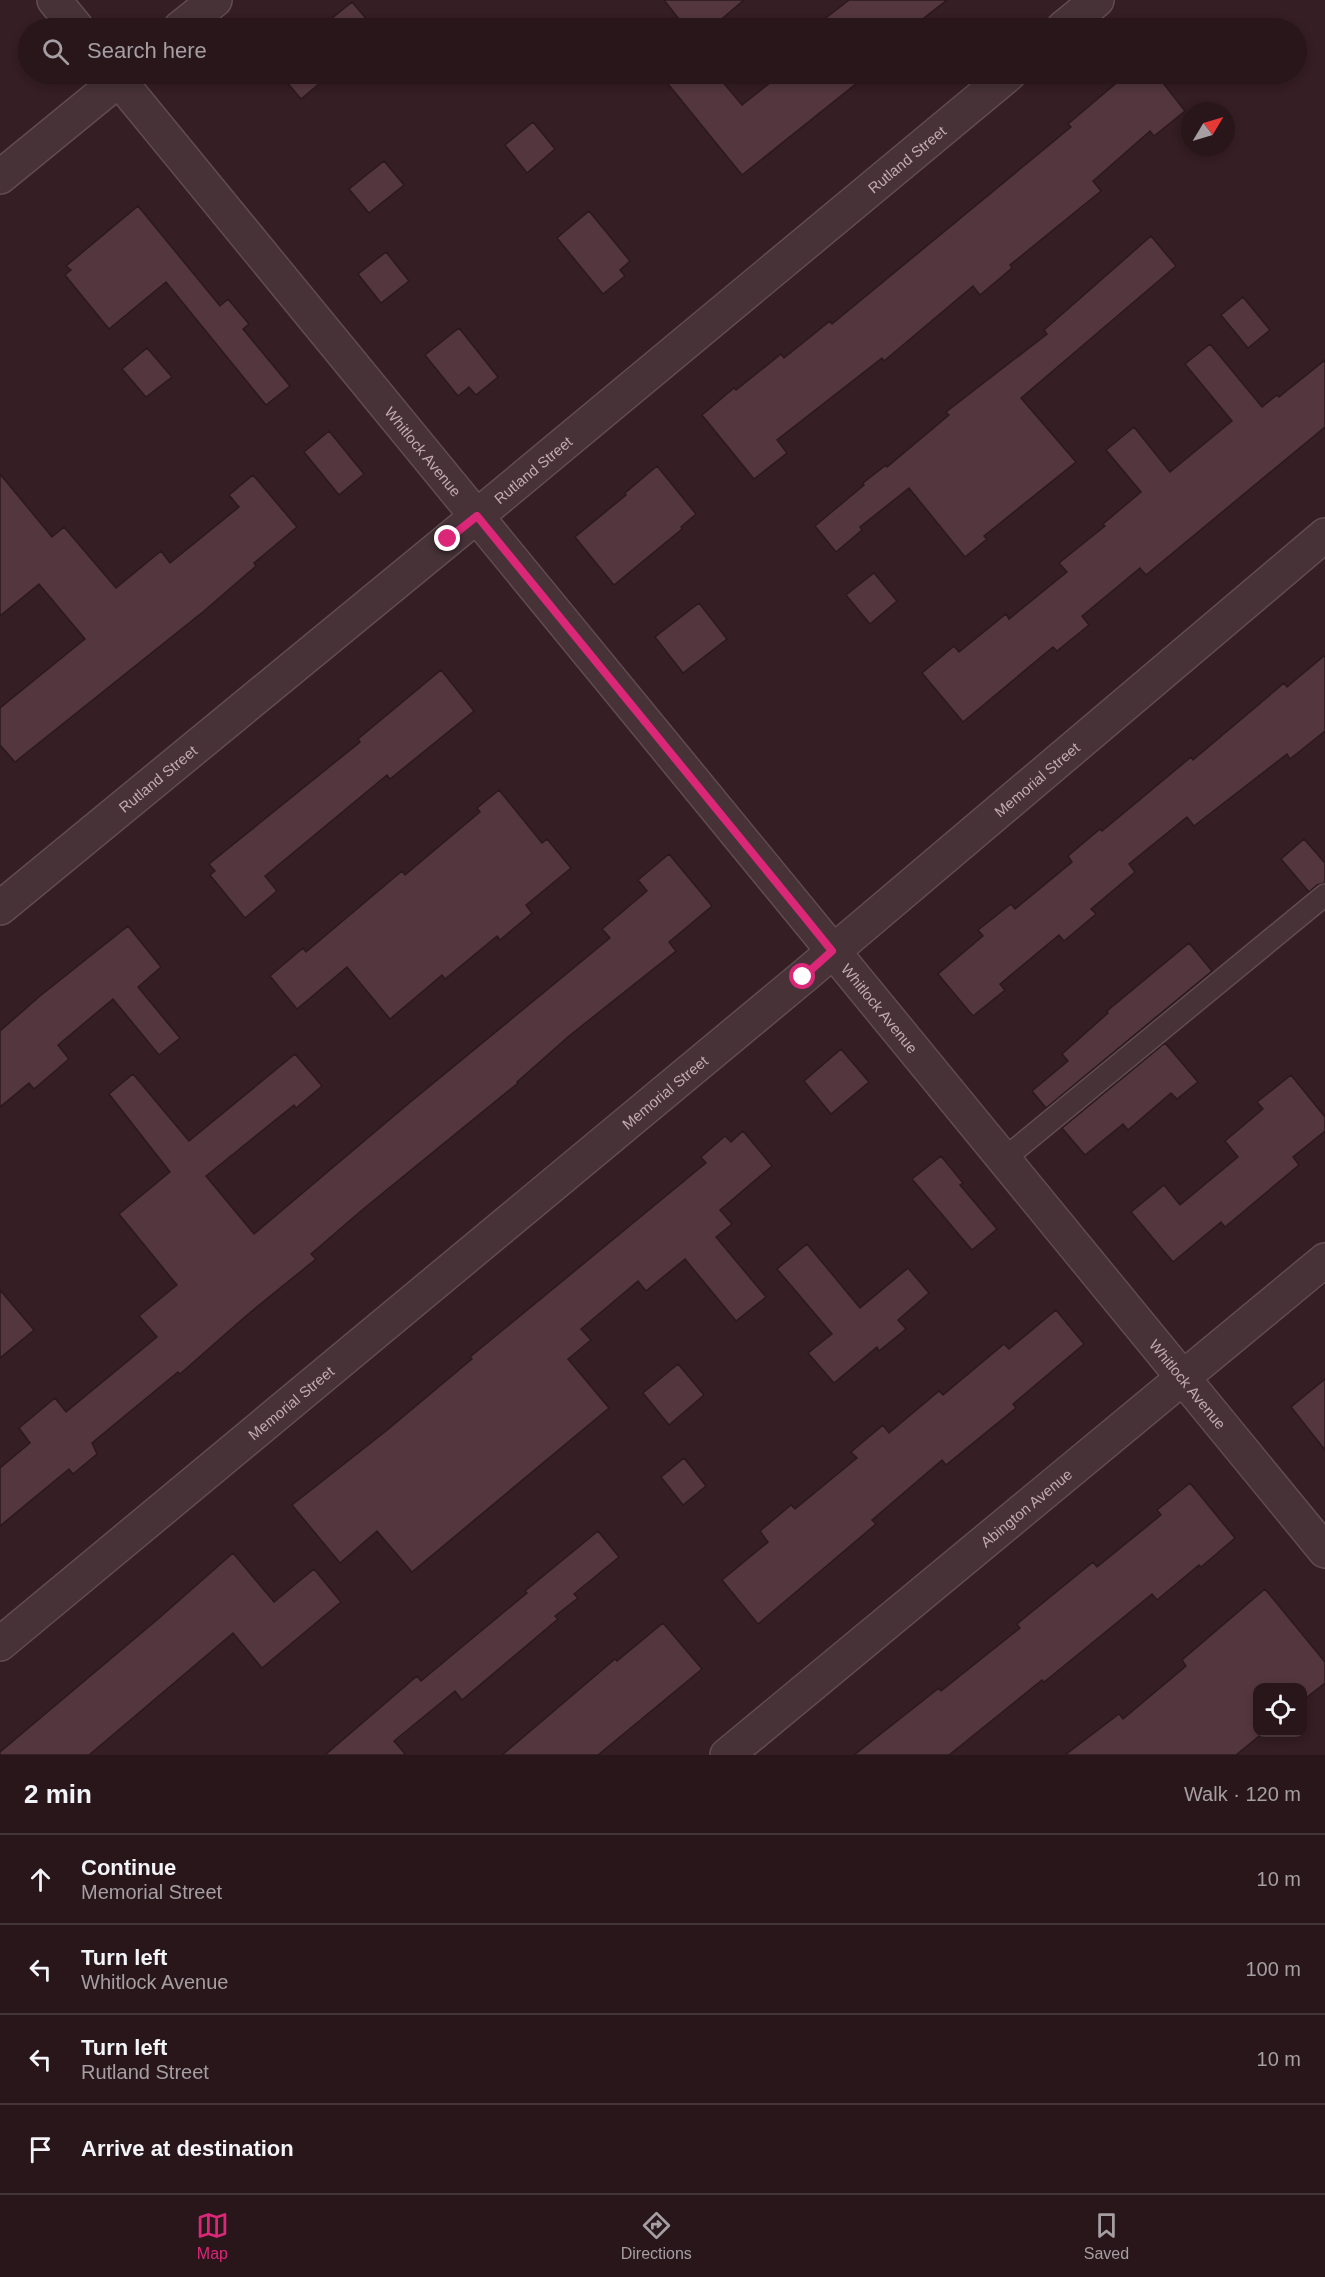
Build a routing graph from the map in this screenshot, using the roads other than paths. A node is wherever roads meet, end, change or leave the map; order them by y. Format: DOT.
graph roads {
  1 [pos="54,0"];
  2 [pos="215,0"];
  3 [pos="1097,0"];
  4 [pos="69,18"];
  5 [pos="192,18"];
  6 [pos="1075,18"];
  7 [pos="109,84"];
  8 [pos="127,84"];
  9 [pos="997,84"];
  10 [pos="0,177"];
  11 [pos="477,516"];
  12 [pos="1325,535"];
  13 [pos="1325,895"];
  14 [pos="0,908"];
  15 [pos="832,951"];
  16 [pos="1004,1159"];
  17 [pos="1325,1260"];
  18 [pos="1184,1378"];
  19 [pos="1325,1551"];
  20 [pos="0,1644"];
  21 [pos="727,1755"];
  1 -- 4 [label="street"];
  2 -- 5 [label="street"];
  3 -- 6 [label="street"];
  7 -- 10 [label="street"];
  8 -- 11 [label="street, Whitlock Avenue"];
  9 -- 11 [label="street, Rutland Street"];
  11 -- 14 [label="street, Rutland Street"];
  11 -- 15 [label="street, Whitlock Avenue"];
  12 -- 15 [label="street, Memorial Street"];
  13 -- 16 [label="lane"];
  15 -- 16 [label="street, Whitlock Avenue"];
  15 -- 20 [label="street, Memorial Street"];
  16 -- 18 [label="street, Whitlock Avenue"];
  17 -- 18 [label="street, Abington Avenue"];
  18 -- 19 [label="street, Whitlock Avenue"];
  18 -- 21 [label="street, Abington Avenue"];
}
